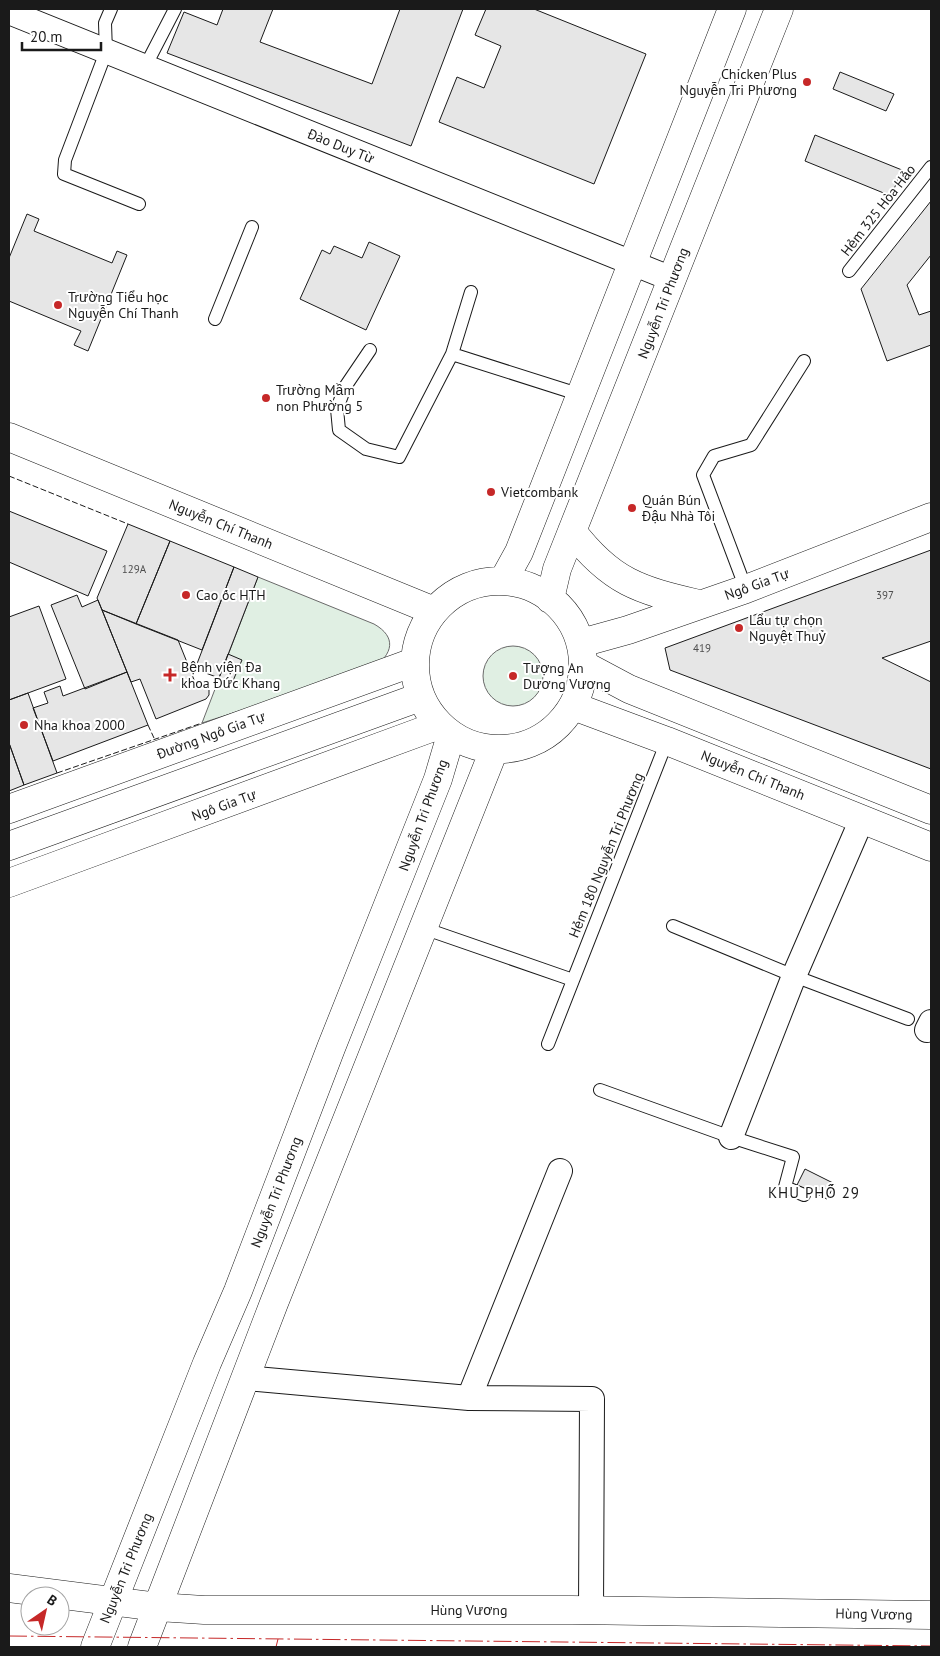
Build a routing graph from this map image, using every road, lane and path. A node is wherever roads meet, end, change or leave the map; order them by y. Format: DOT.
graph roads {
  1 [pos="111,9"];
  2 [pos="175,9"];
  3 [pos="732,9"];
  4 [pos="779,9"];
  5 [pos="9,12"];
  6 [pos="106,52"];
  7 [pos="146,67"];
  8 [pos="931,167"];
  9 [pos="139,204"];
  10 [pos="252,226"];
  11 [pos="632,263"];
  12 [pos="849,271"];
  13 [pos="672,280"];
  14 [pos="471,292"];
  15 [pos="215,319"];
  16 [pos="370,350"];
  17 [pos="452,354"];
  18 [pos="804,361"];
  19 [pos="581,395"];
  20 [pos="9,437"];
  21 [pos="931,517"];
  22 [pos="572,531"];
  23 [pos="503,581"];
  24 [pos="746,589"];
  25 [pos="550,598"];
  26 [pos="699,604"];
  27 [pos="434,611"];
  28 [pos="582,654"];
  29 [pos="414,662"];
  30 [pos="420,697"];
  31 [pos="573,706"];
  32 [pos="445,730"];
  33 [pos="667,741"];
  34 [pos="494,750"];
  35 [pos="9,809"];
  36 [pos="931,810"];
  37 [pos="862,819"];
  38 [pos="9,846"];
  39 [pos="931,847"];
  40 [pos="9,882"];
  41 [pos="673,926"];
  42 [pos="423,928"];
  43 [pos="794,976"];
  44 [pos="573,980"];
  45 [pos="922,1024"];
  46 [pos="548,1044"];
  47 [pos="600,1090"];
  48 [pos="731,1137"];
  49 [pos="560,1170"];
  50 [pos="804,1195"];
  51 [pos="207,1363"];
  52 [pos="245,1378"];
  53 [pos="469,1398"];
  54 [pos="9,1588"];
  55 [pos="113,1600"];
  56 [pos="158,1607"];
  57 [pos="591,1611"];
  58 [pos="931,1615"];
  59 [pos="95,1647"];
  60 [pos="142,1647"];
  1 -- 6 [label="lane"];
  2 -- 7 [label="lane"];
  3 -- 11 [label="main road"];
  4 -- 13 [label="main road, Nguyễn Tri Phương"];
  5 -- 6 [label="street, Đào Duy Từ"];
  6 -- 7 [label="street, Đào Duy Từ"];
  6 -- 9 [label="lane"];
  7 -- 11 [label="street, Đào Duy Từ"];
  8 -- 12 [label="lane, Hẻm 325 Hòa Hảo"];
  10 -- 15 [label="lane"];
  11 -- 13 [label="street, Đào Duy Từ"];
  11 -- 19 [label="main road"];
  13 -- 22 [label="main road, Nguyễn Tri Phương"];
  14 -- 17 [label="lane"];
  16 -- 17 [label="lane"];
  17 -- 19 [label="lane"];
  18 -- 24 [label="lane"];
  19 -- 23 [label="main road"];
  20 -- 27 [label="main road, Nguyễn Chí Thanh"];
  21 -- 24 [label="main road, Ngô Gia Tự"];
  22 -- 25 [label="main road, Nguyễn Tri Phương"];
  22 -- 26 [label="main road"];
  23 -- 25 [label="main road"];
  23 -- 27 [label="main road"];
  24 -- 26 [label="main road, Ngô Gia Tự"];
  25 -- 28 [label="main road"];
  26 -- 28 [label="main road, Ngô Gia Tự"];
  27 -- 29 [label="main road"];
  28 -- 31 [label="main road"];
  28 -- 36 [label="main road"];
  29 -- 30 [label="main road"];
  29 -- 35 [label="main road, Đường Ngô Gia Tự"];
  30 -- 32 [label="main road"];
  30 -- 38 [label="main road"];
  31 -- 33 [label="main road, Nguyễn Chí Thanh"];
  31 -- 34 [label="main road"];
  32 -- 34 [label="main road"];
  32 -- 40 [label="main road, Ngô Gia Tự"];
  32 -- 51 [label="main road, Nguyễn Tri Phương"];
  33 -- 37 [label="main road, Nguyễn Chí Thanh"];
  33 -- 44 [label="lane, Hẻm 180 Nguyễn Tri Phương"];
  34 -- 42 [label="main road"];
  37 -- 39 [label="main road, Nguyễn Chí Thanh"];
  37 -- 43 [label="street"];
  41 -- 43 [label="lane"];
  42 -- 44 [label="lane"];
  42 -- 52 [label="main road"];
  43 -- 45 [label="lane"];
  43 -- 48 [label="street"];
  44 -- 46 [label="lane, Hẻm 180 Nguyễn Tri Phương"];
  47 -- 48 [label="lane"];
  48 -- 50 [label="lane"];
  49 -- 53 [label="street"];
  51 -- 52 [label="main road"];
  51 -- 55 [label="main road, Nguyễn Tri Phương"];
  52 -- 53 [label="street"];
  52 -- 56 [label="main road"];
  53 -- 57 [label="street"];
  54 -- 55 [label="main road, Hùng Vương"];
  55 -- 56 [label="main road, Hùng Vương"];
  55 -- 59 [label="main road, Nguyễn Tri Phương"];
  56 -- 57 [label="main road, Hùng Vương"];
  56 -- 60 [label="main road"];
  57 -- 58 [label="main road, Hùng Vương"];
}
